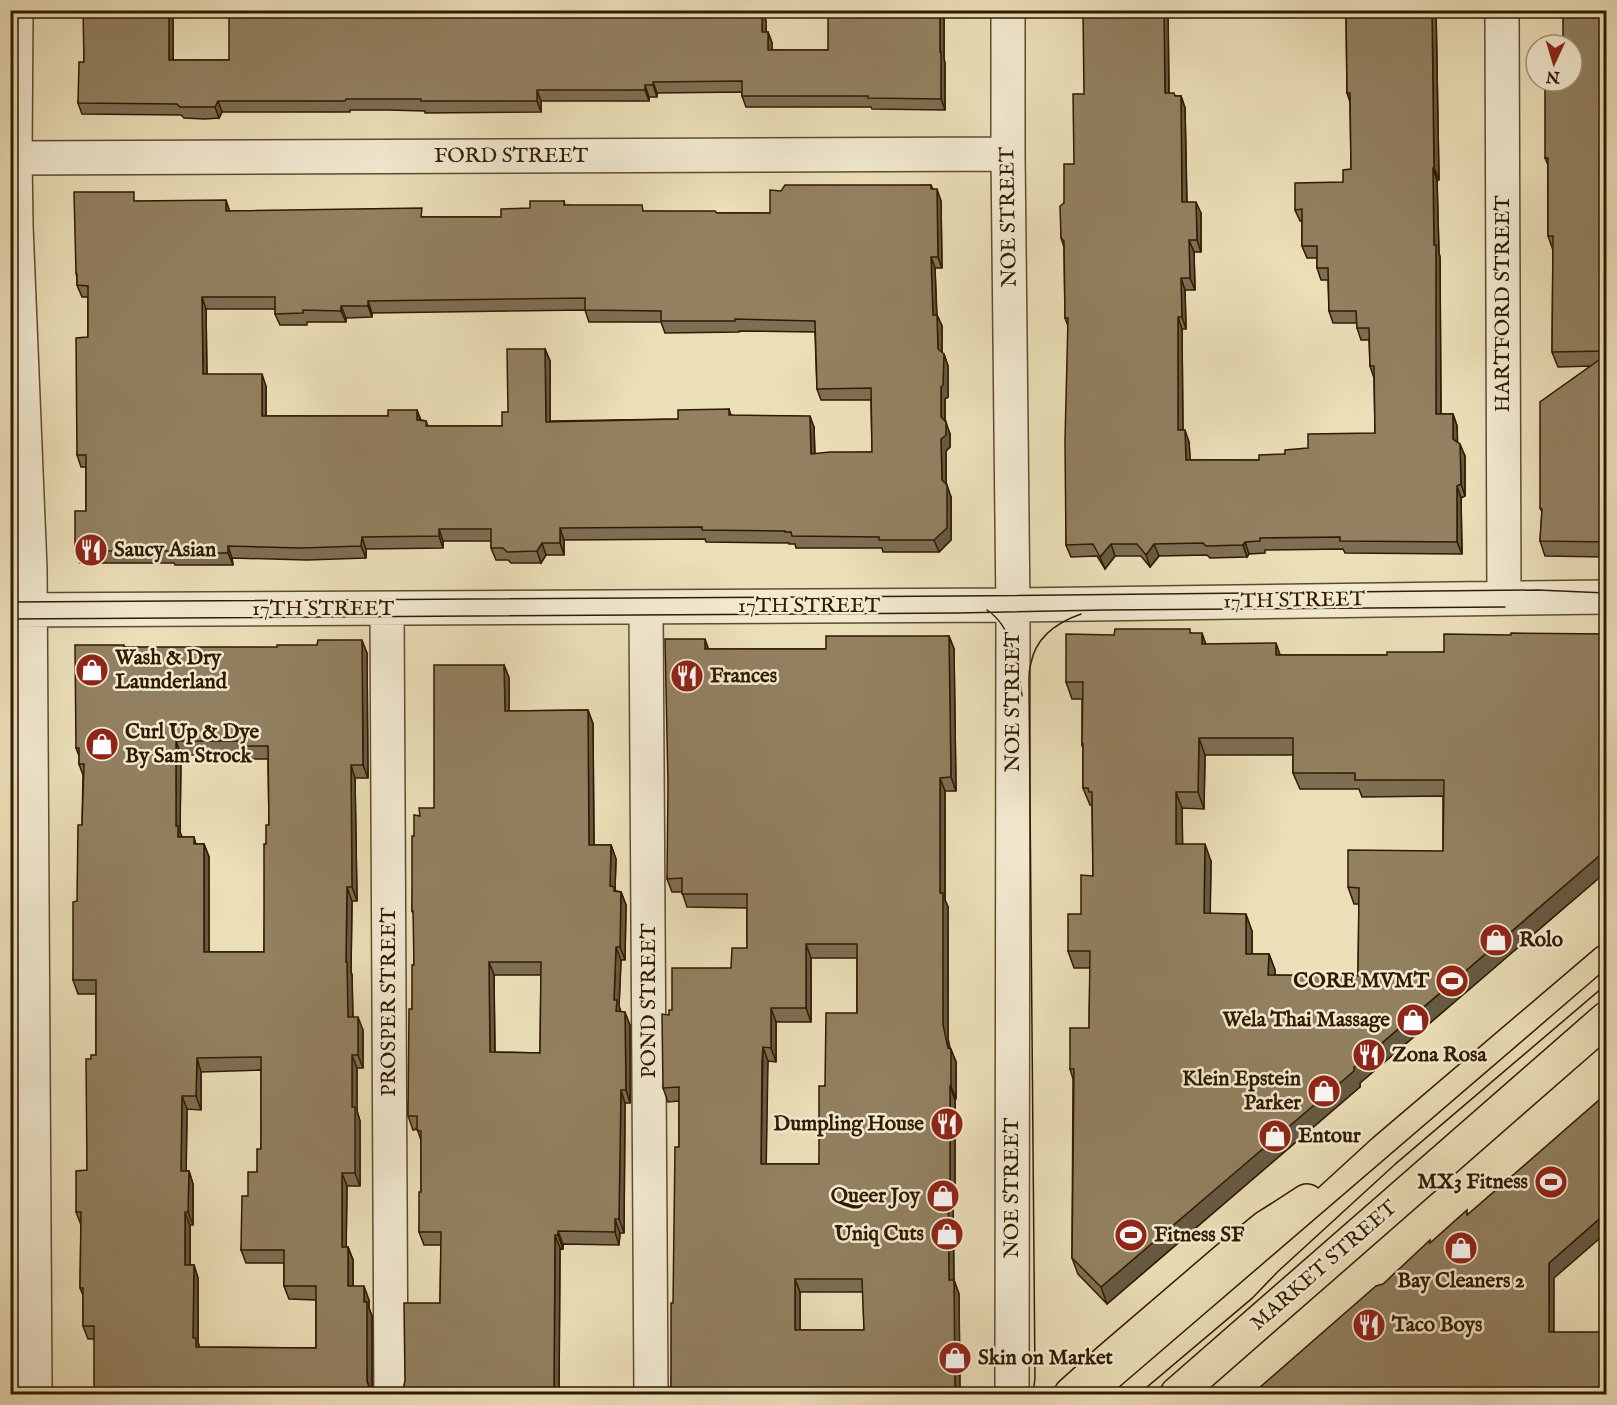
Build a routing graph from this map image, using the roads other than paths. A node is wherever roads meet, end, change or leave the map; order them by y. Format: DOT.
graph roads {
  1 [pos="16,10"];
  2 [pos="1008,10"];
  3 [pos="1502,10"];
  4 [pos="1008,154"];
  5 [pos="15,158"];
  6 [pos="13,225"];
  7 [pos="1606,597"];
  8 [pos="1504,598"];
  9 [pos="1012,605"];
  10 [pos="646,607"];
  11 [pos="387,609"];
  12 [pos="20,610"];
  13 [pos="1606,962"];
  14 [pos="1606,1019"];
  15 [pos="1384,1151"];
  16 [pos="22,1316"];
  17 [pos="34,1395"];
  18 [pos="391,1395"];
  19 [pos="651,1395"];
  20 [pos="1012,1395"];
  21 [pos="1071,1395"];
  22 [pos="1112,1395"];
  23 [pos="1177,1395"];
  1 -- 5 [label="street"];
  2 -- 4 [label="street, NOE STREET"];
  3 -- 8 [label="street, HARTFORD STREET"];
  4 -- 5 [label="street, FORD STREET"];
  4 -- 9 [label="street, NOE STREET"];
  5 -- 6 [label="street"];
  6 -- 12 [label="street"];
  7 -- 8 [label="street, 17TH STREET"];
  8 -- 9 [label="street, 17TH STREET"];
  9 -- 10 [label="street, 17TH STREET"];
  9 -- 20 [label="street, NOE STREET"];
  10 -- 11 [label="street, 17TH STREET"];
  10 -- 19 [label="street, POND STREET"];
  11 -- 12 [label="street, 17TH STREET"];
  11 -- 18 [label="street, PROSPER STREET"];
  12 -- 16 [label="street"];
  13 -- 15 [label="main road, MARKET STREET"];
  14 -- 23 [label="main road, MARKET STREET"];
  15 -- 21 [label="main road, MARKET STREET"];
  15 -- 22 [label="main road, MARKET STREET"];
  16 -- 17 [label="street"];
}
